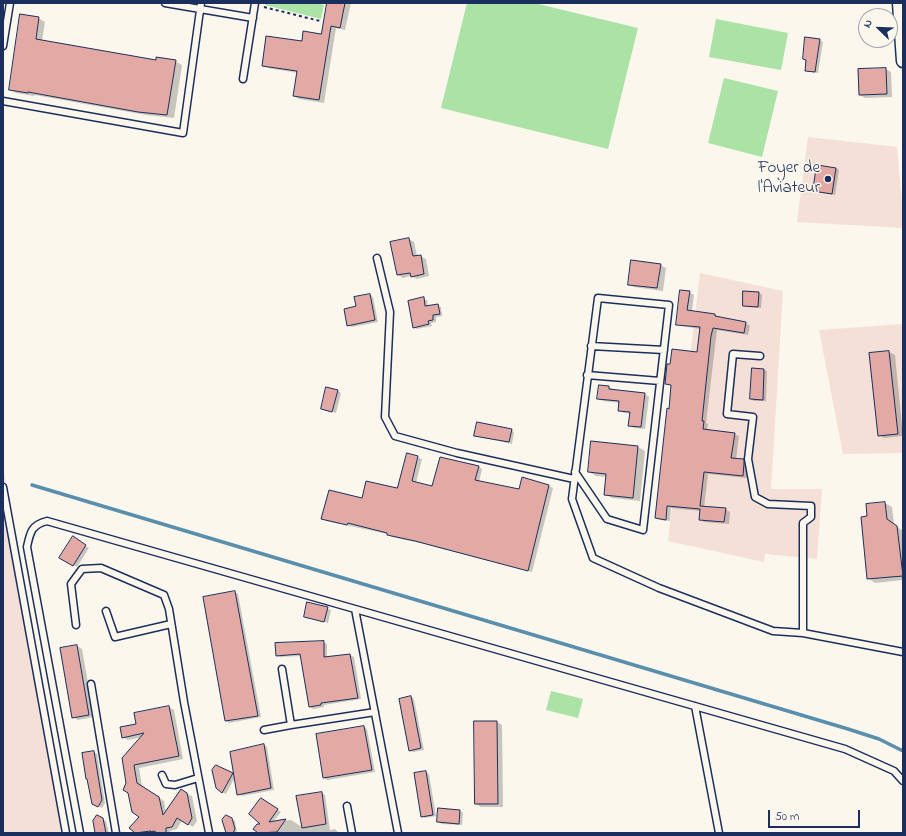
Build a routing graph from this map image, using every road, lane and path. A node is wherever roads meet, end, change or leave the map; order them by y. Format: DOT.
graph roads {
  1 [pos="10,3"];
  2 [pos="165,3"];
  3 [pos="898,3"];
  4 [pos="255,4"];
  5 [pos="200,6"];
  6 [pos="253,18"];
  7 [pos="320,21"];
  8 [pos="3,46"];
  9 [pos="903,61"];
  10 [pos="243,79"];
  11 [pos="3,101"];
  12 [pos="378,258"];
  13 [pos="591,346"];
  14 [pos="664,350"];
  15 [pos="760,356"];
  16 [pos="588,375"];
  17 [pos="660,381"];
  18 [pos="575,475"];
  19 [pos="3,487"];
  20 [pos="355,609"];
  21 [pos="106,611"];
  22 [pos="171,624"];
  23 [pos="76,625"];
  24 [pos="803,633"];
  25 [pos="903,652"];
  26 [pos="282,669"];
  27 [pos="91,684"];
  28 [pos="695,706"];
  29 [pos="375,712"];
  30 [pos="291,725"];
  31 [pos="264,730"];
  32 [pos="162,775"];
  33 [pos="198,778"];
  34 [pos="903,781"];
  35 [pos="347,806"];
  36 [pos="66,833"];
  37 [pos="80,833"];
  38 [pos="116,833"];
  39 [pos="209,833"];
  40 [pos="352,833"];
  41 [pos="398,833"];
  42 [pos="719,833"];
  1 -- 8 [label="lane"];
  2 -- 5 [label="lane"];
  3 -- 9 [label="street"];
  4 -- 6 [label="lane"];
  4 -- 7 [label="path"];
  5 -- 6 [label="lane"];
  5 -- 11 [label="lane"];
  6 -- 10 [label="lane"];
  12 -- 18 [label="lane"];
  13 -- 14 [label="lane"];
  13 -- 14 [label="lane"];
  13 -- 16 [label="lane"];
  14 -- 17 [label="lane"];
  15 -- 24 [label="lane"];
  16 -- 17 [label="lane"];
  16 -- 18 [label="lane"];
  17 -- 18 [label="lane"];
  18 -- 24 [label="lane"];
  19 -- 36 [label="lane"];
  20 -- 28 [label="lane"];
  20 -- 29 [label="lane"];
  20 -- 37 [label="lane"];
  21 -- 22 [label="lane"];
  22 -- 23 [label="lane"];
  22 -- 33 [label="lane"];
  24 -- 25 [label="lane"];
  26 -- 30 [label="lane"];
  27 -- 38 [label="lane"];
  28 -- 34 [label="lane"];
  28 -- 42 [label="lane"];
  29 -- 30 [label="lane"];
  29 -- 41 [label="lane"];
  30 -- 31 [label="lane"];
  32 -- 33 [label="lane"];
  33 -- 39 [label="lane"];
  35 -- 40 [label="lane"];
}
